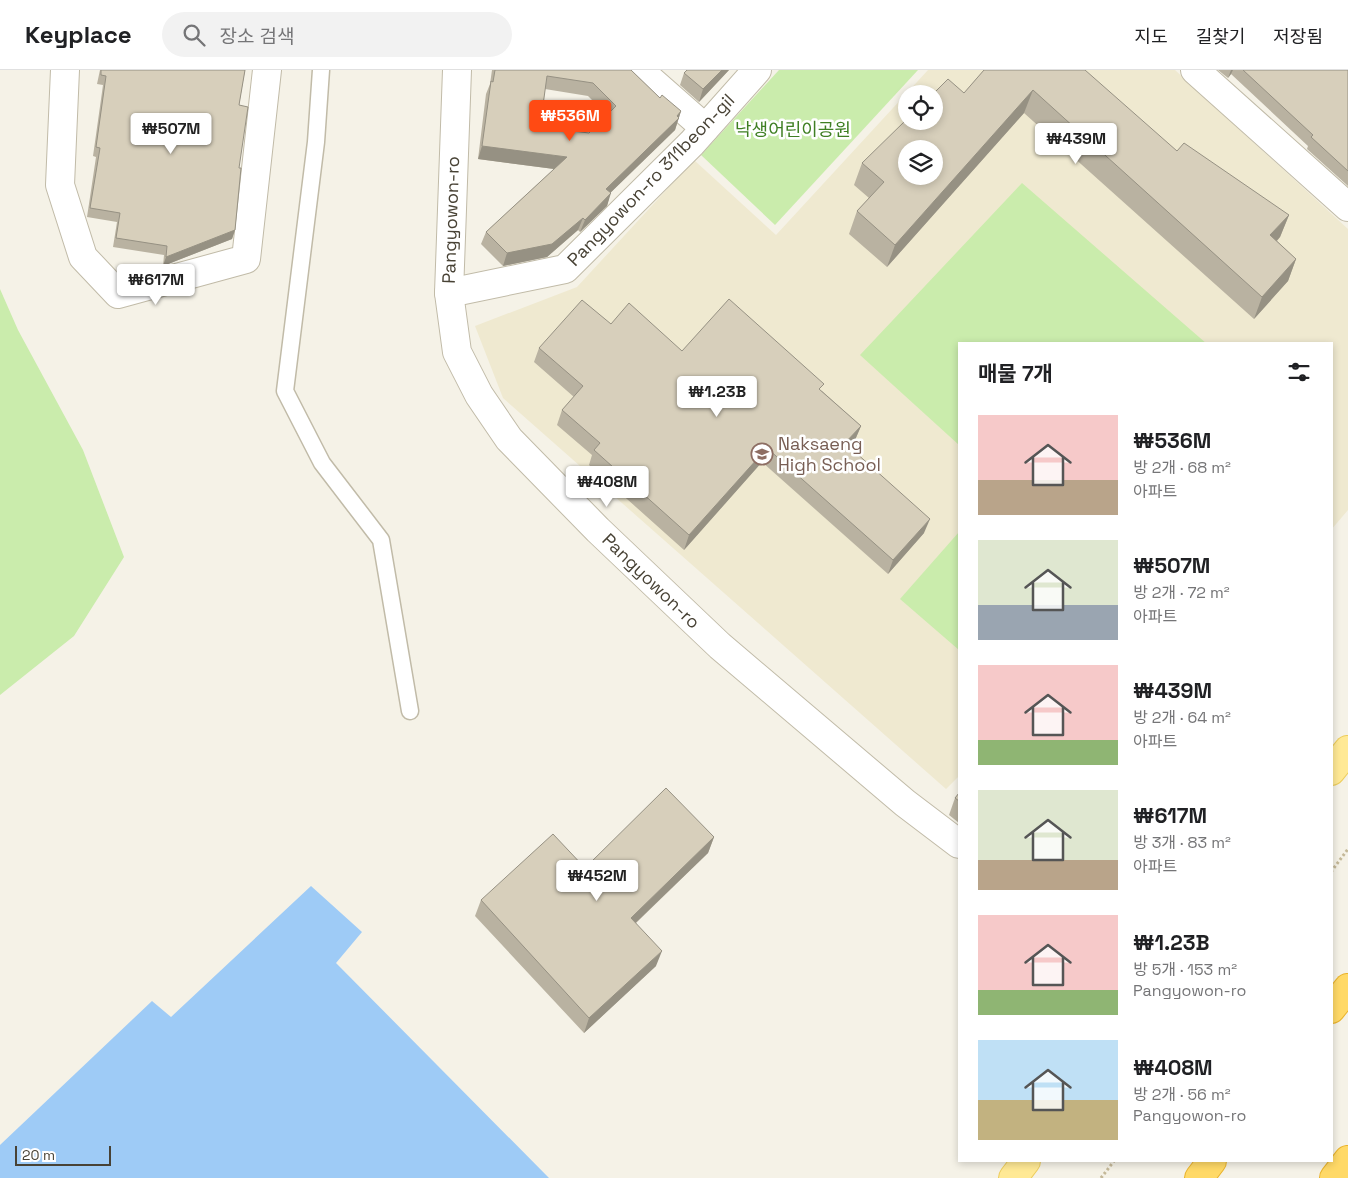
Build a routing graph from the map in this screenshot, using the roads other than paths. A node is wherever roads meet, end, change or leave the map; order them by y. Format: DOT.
graph roads {
  1 [pos="65,70"];
  2 [pos="267,70"];
  3 [pos="321,70"];
  4 [pos="457,70"];
  5 [pos="639,70"];
  6 [pos="757,70"];
  7 [pos="1195,70"];
  8 [pos="705,128"];
  9 [pos="1348,207"];
  10 [pos="449,293"];
  11 [pos="410,711"];
  12 [pos="1348,750"];
  13 [pos="1333,755"];
  14 [pos="1333,769"];
  15 [pos="958,843"];
  16 [pos="1348,988"];
  17 [pos="1333,1007"];
  18 [pos="1348,1160"];
  19 [pos="1025,1162"];
  20 [pos="1211,1162"];
  21 [pos="1013,1178"];
  22 [pos="1199,1178"];
  23 [pos="1334,1178"];
  1 -- 2 [label="street"];
  3 -- 11 [label="lane"];
  4 -- 10 [label="street, Pangyowon-ro"];
  5 -- 8 [label="street"];
  6 -- 8 [label="street, Pangyowon-ro 311beon-gil"];
  7 -- 9 [label="street"];
  8 -- 10 [label="street, Pangyowon-ro 311beon-gil"];
  10 -- 15 [label="street, Pangyowon-ro"];
  12 -- 13 [label="lane"];
  12 -- 14 [label="main road"];
  16 -- 17 [label="highway"];
  18 -- 23 [label="highway"];
  19 -- 21 [label="main road"];
  20 -- 22 [label="highway"];
}
